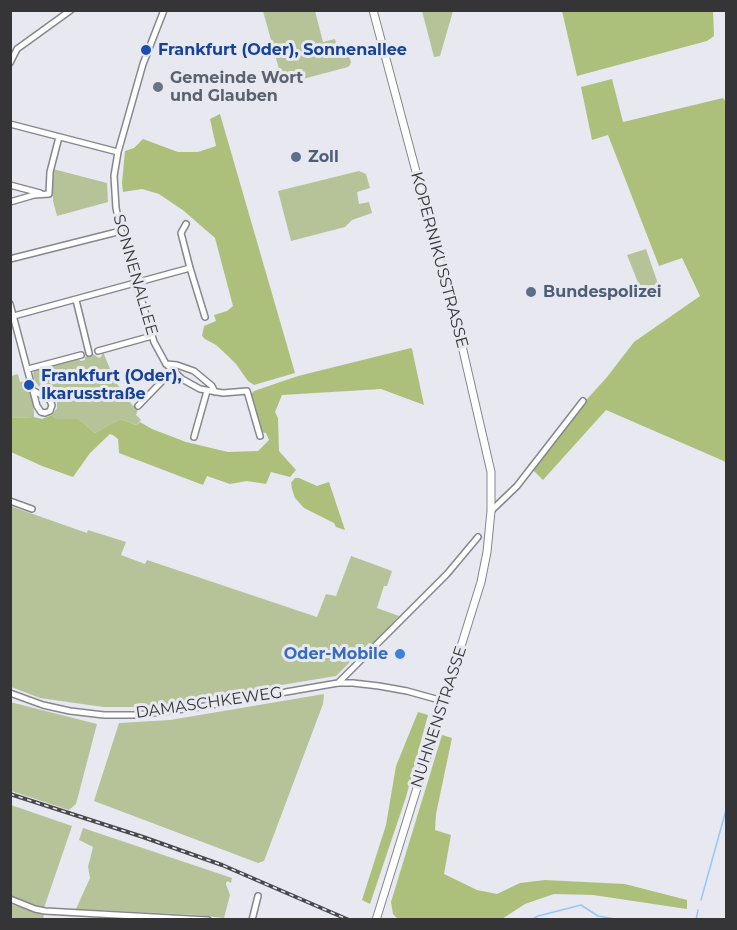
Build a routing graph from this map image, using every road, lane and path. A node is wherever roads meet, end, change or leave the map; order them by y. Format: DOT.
graph roads {
  1 [pos="71,10"];
  2 [pos="165,10"];
  3 [pos="373,10"];
  4 [pos="10,63"];
  5 [pos="10,124"];
  6 [pos="59,137"];
  7 [pos="118,152"];
  8 [pos="10,185"];
  9 [pos="20,187"];
  10 [pos="44,194"];
  11 [pos="20,199"];
  12 [pos="10,201"];
  13 [pos="186,224"];
  14 [pos="121,231"];
  15 [pos="10,259"];
  16 [pos="190,268"];
  17 [pos="138,283"];
  18 [pos="76,300"];
  19 [pos="10,304"];
  20 [pos="12,317"];
  21 [pos="205,317"];
  22 [pos="152,336"];
  23 [pos="98,351"];
  24 [pos="89,353"];
  25 [pos="81,355"];
  26 [pos="166,364"];
  27 [pos="28,369"];
  28 [pos="172,371"];
  29 [pos="34,391"];
  30 [pos="207,391"];
  31 [pos="215,392"];
  32 [pos="583,401"];
  33 [pos="138,406"];
  34 [pos="260,436"];
  35 [pos="194,437"];
  36 [pos="10,501"];
  37 [pos="32,509"];
  38 [pos="491,512"];
  39 [pos="478,537"];
  40 [pos="338,683"];
  41 [pos="10,693"];
  42 [pos="443,701"];
  43 [pos="258,896"];
  44 [pos="10,899"];
  45 [pos="208,920"];
  46 [pos="252,920"];
  47 [pos="376,920"];
  1 -- 4 [label="street"];
  2 -- 7 [label="street, SONNENALLEE"];
  3 -- 38 [label="main road, KOPERNIKUSSTRASSE"];
  5 -- 6 [label="street"];
  6 -- 7 [label="street"];
  6 -- 10 [label="street"];
  7 -- 14 [label="street, SONNENALLEE"];
  8 -- 9 [label="street"];
  9 -- 10 [label="street"];
  9 -- 11 [label="street"];
  10 -- 11 [label="street"];
  11 -- 12 [label="street"];
  13 -- 16 [label="street"];
  14 -- 15 [label="street"];
  14 -- 17 [label="street, SONNENALLEE"];
  16 -- 17 [label="street"];
  16 -- 21 [label="street"];
  17 -- 18 [label="street"];
  17 -- 22 [label="street, SONNENALLEE"];
  18 -- 20 [label="street"];
  18 -- 24 [label="street"];
  19 -- 20 [label="street"];
  20 -- 27 [label="street"];
  22 -- 23 [label="street"];
  22 -- 26 [label="street, SONNENALLEE"];
  25 -- 27 [label="street"];
  26 -- 28 [label="street, SONNENALLEE"];
  26 -- 31 [label="street"];
  27 -- 29 [label="street"];
  28 -- 30 [label="street, SONNENALLEE"];
  28 -- 33 [label="street"];
  30 -- 31 [label="street, SONNENALLEE"];
  30 -- 35 [label="street"];
  31 -- 34 [label="street, SONNENALLEE"];
  32 -- 38 [label="street"];
  36 -- 37 [label="street"];
  38 -- 42 [label="main road, NUHNENSTRASSE"];
  39 -- 40 [label="street"];
  40 -- 41 [label="street, DAMASCHKEWEG"];
  40 -- 42 [label="street, DAMASCHKEWEG"];
  42 -- 47 [label="main road, NUHNENSTRASSE"];
  43 -- 46 [label="street"];
  44 -- 45 [label="street"];
}
